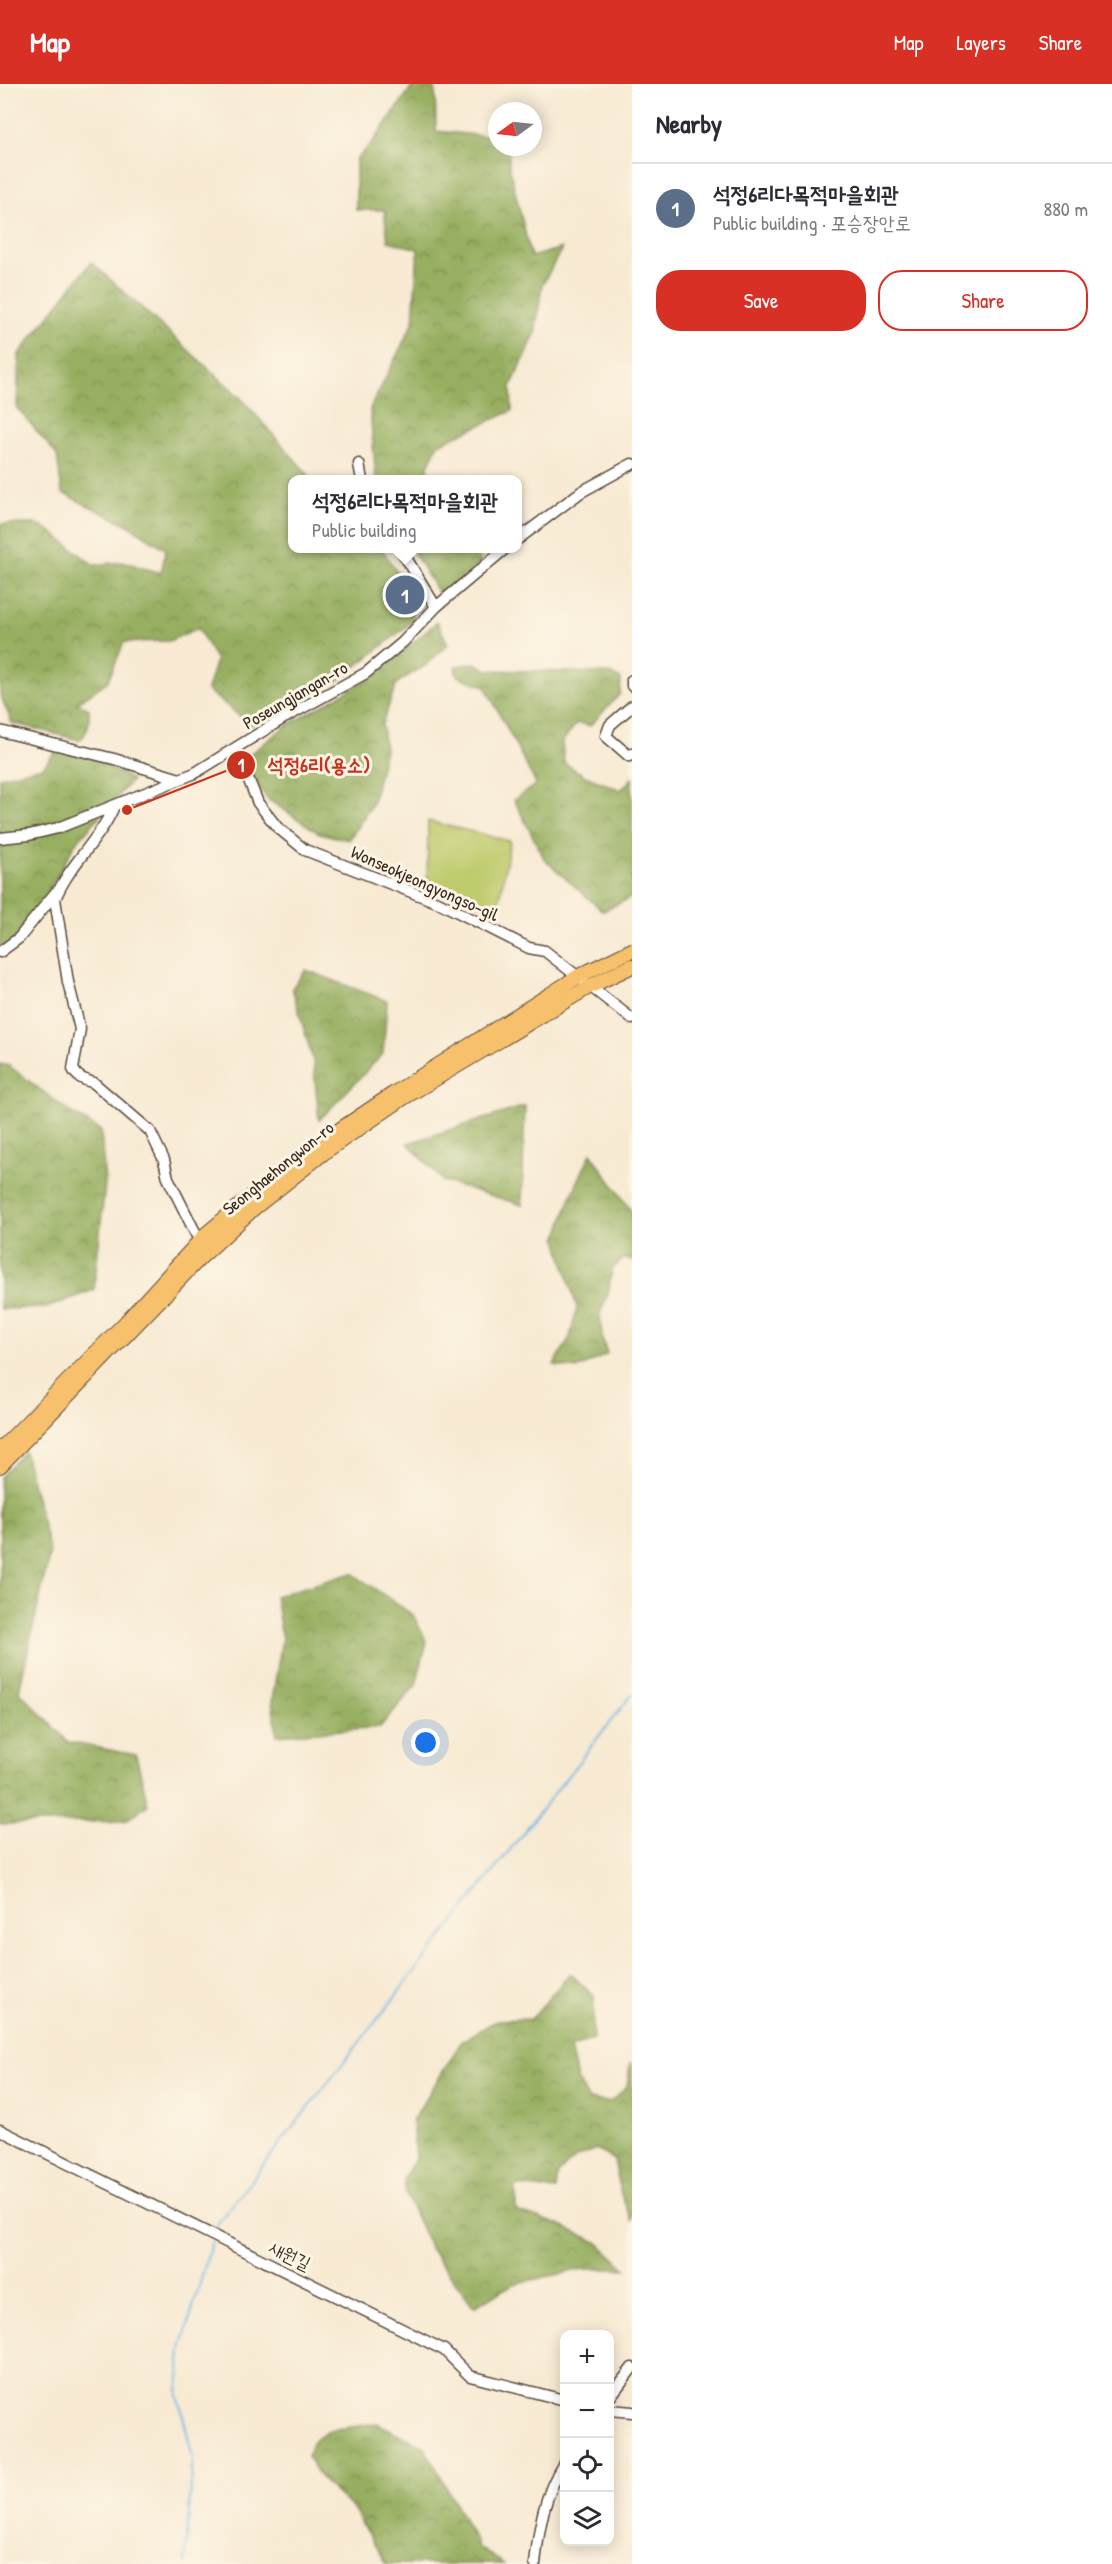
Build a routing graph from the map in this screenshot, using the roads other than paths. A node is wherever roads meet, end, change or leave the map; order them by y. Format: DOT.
graph roads {
  1 [pos="359,464"];
  2 [pos="632,464"];
  3 [pos="361,475"];
  4 [pos="522,535"];
  5 [pos="402,553"];
  6 [pos="501,553"];
  7 [pos="436,607"];
  8 [pos="632,680"];
  9 [pos="632,686"];
  10 [pos="632,706"];
  11 [pos="0,731"];
  12 [pos="236,748"];
  13 [pos="632,754"];
  14 [pos="180,779"];
  15 [pos="114,806"];
  16 [pos="0,838"];
  17 [pos="60,886"];
  18 [pos="632,950"];
  19 [pos="0,952"];
  20 [pos="632,966"];
  21 [pos="579,976"];
  22 [pos="589,987"];
  23 [pos="632,1019"];
  24 [pos="197,1236"];
  25 [pos="0,1450"];
  26 [pos="0,1466"];
  27 [pos="0,2130"];
  28 [pos="632,2368"];
  29 [pos="614,2391"];
  30 [pos="560,2399"];
  31 [pos="614,2410"];
  32 [pos="632,2412"];
  33 [pos="560,2469"];
  34 [pos="535,2564"];
  1 -- 3 [label="street"];
  2 -- 4 [label="street"];
  5 -- 7 [label="street"];
  6 -- 7 [label="street, Poseungjangan-ro"];
  7 -- 12 [label="street, Poseungjangan-ro"];
  8 -- 9 [label="street"];
  10 -- 13 [label="street"];
  11 -- 14 [label="street"];
  12 -- 14 [label="street, Poseungjangan-ro"];
  12 -- 21 [label="street, Wonseokjeongyongso-gil"];
  14 -- 15 [label="street, Poseungjangan-ro"];
  15 -- 16 [label="street, Poseungjangan-ro"];
  15 -- 17 [label="street"];
  17 -- 19 [label="street"];
  17 -- 24 [label="street"];
  18 -- 21 [label="main road, Seonghaehongwon-ro"];
  20 -- 22 [label="main road, Seonghaehongwon-ro"];
  21 -- 22 [label="street, Wonseokjeongyongso-gil"];
  21 -- 25 [label="main road, Seonghaehongwon-ro"];
  22 -- 23 [label="street, Wonseokjeongyongso-gil"];
  22 -- 26 [label="main road, Seonghaehongwon-ro"];
  27 -- 30 [label="street, 새원길"];
  28 -- 29 [label="street"];
  31 -- 32 [label="street"];
  33 -- 34 [label="street"];
}
